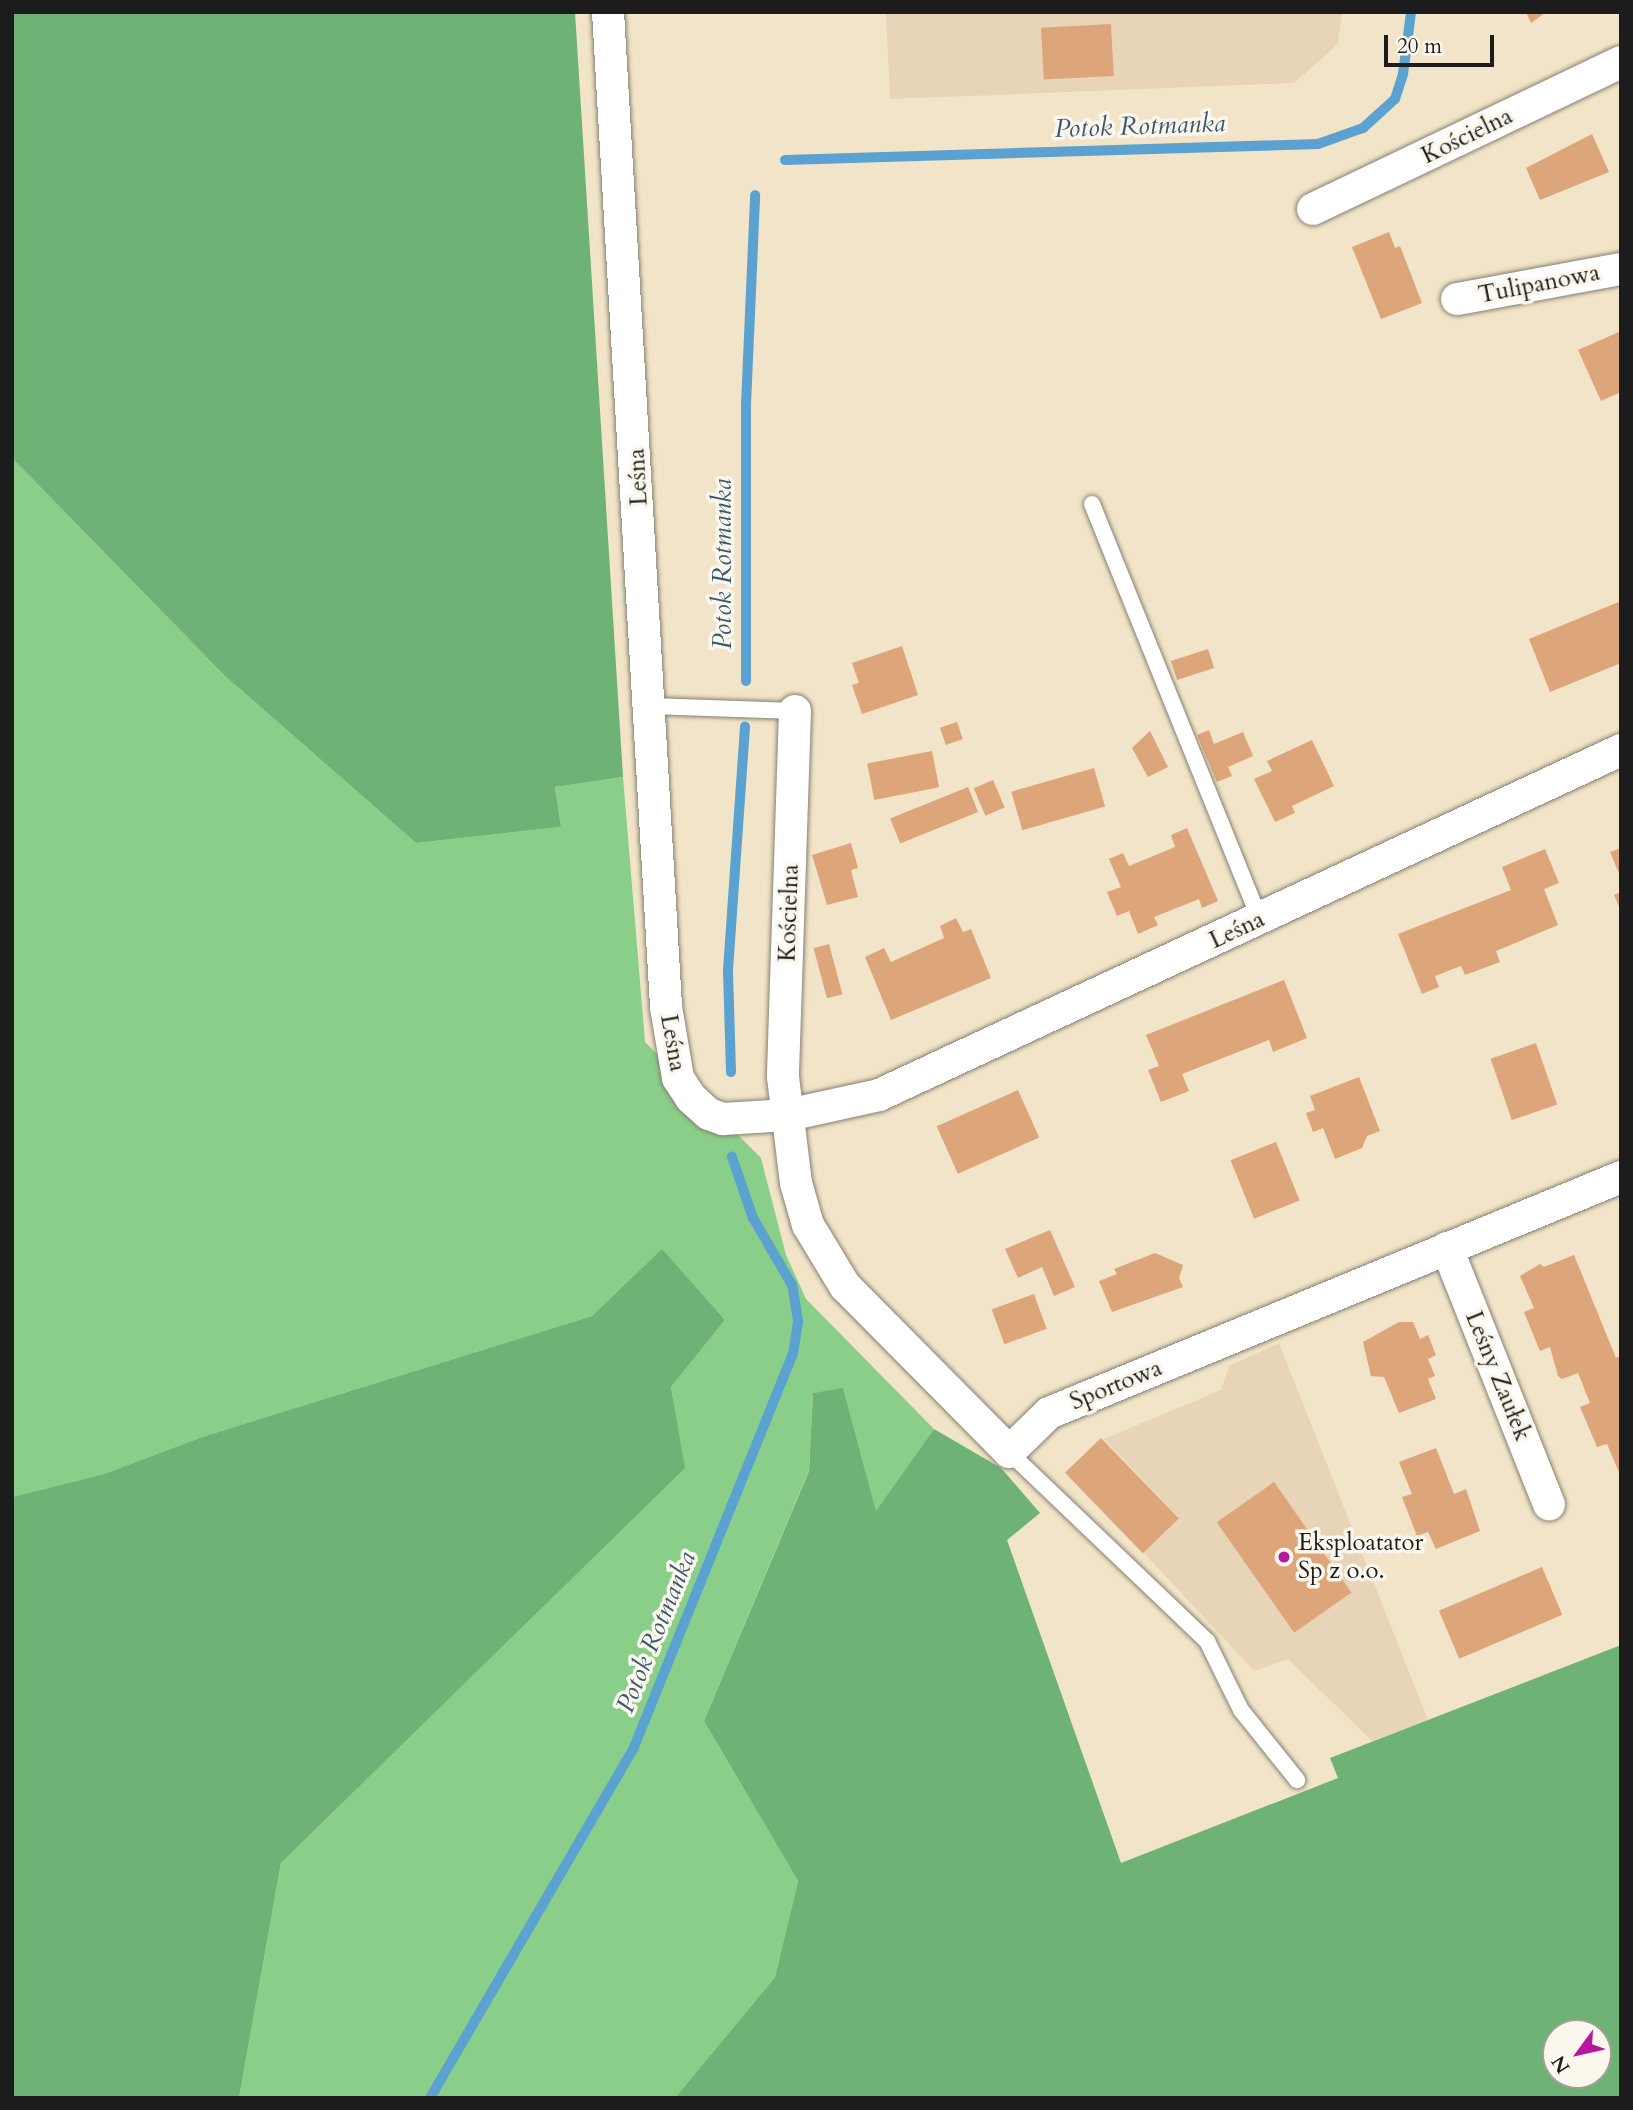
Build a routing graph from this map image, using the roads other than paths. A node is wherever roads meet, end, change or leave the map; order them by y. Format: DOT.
graph roads {
  1 [pos="608,12"];
  2 [pos="1621,62"];
  3 [pos="1313,209"];
  4 [pos="1621,269"];
  5 [pos="1457,299"];
  6 [pos="1091,504"];
  7 [pos="651,706"];
  8 [pos="795,711"];
  9 [pos="1621,750"];
  10 [pos="1259,920"];
  11 [pos="788,1115"];
  12 [pos="1621,1177"];
  13 [pos="1447,1248"];
  14 [pos="1009,1452"];
  15 [pos="1549,1504"];
  16 [pos="1297,1780"];
  1 -- 7 [label="street, Leśna"];
  2 -- 3 [label="street, Kościelna"];
  4 -- 5 [label="street, Tulipanowa"];
  6 -- 10 [label="lane"];
  7 -- 8 [label="lane"];
  7 -- 11 [label="street, Leśna"];
  8 -- 11 [label="street, Kościelna"];
  9 -- 10 [label="street, Leśna"];
  10 -- 11 [label="street, Leśna"];
  11 -- 14 [label="street"];
  12 -- 13 [label="street, Sportowa"];
  13 -- 14 [label="street, Sportowa"];
  13 -- 15 [label="street, Leśny Zaułek"];
  14 -- 16 [label="lane"];
}
